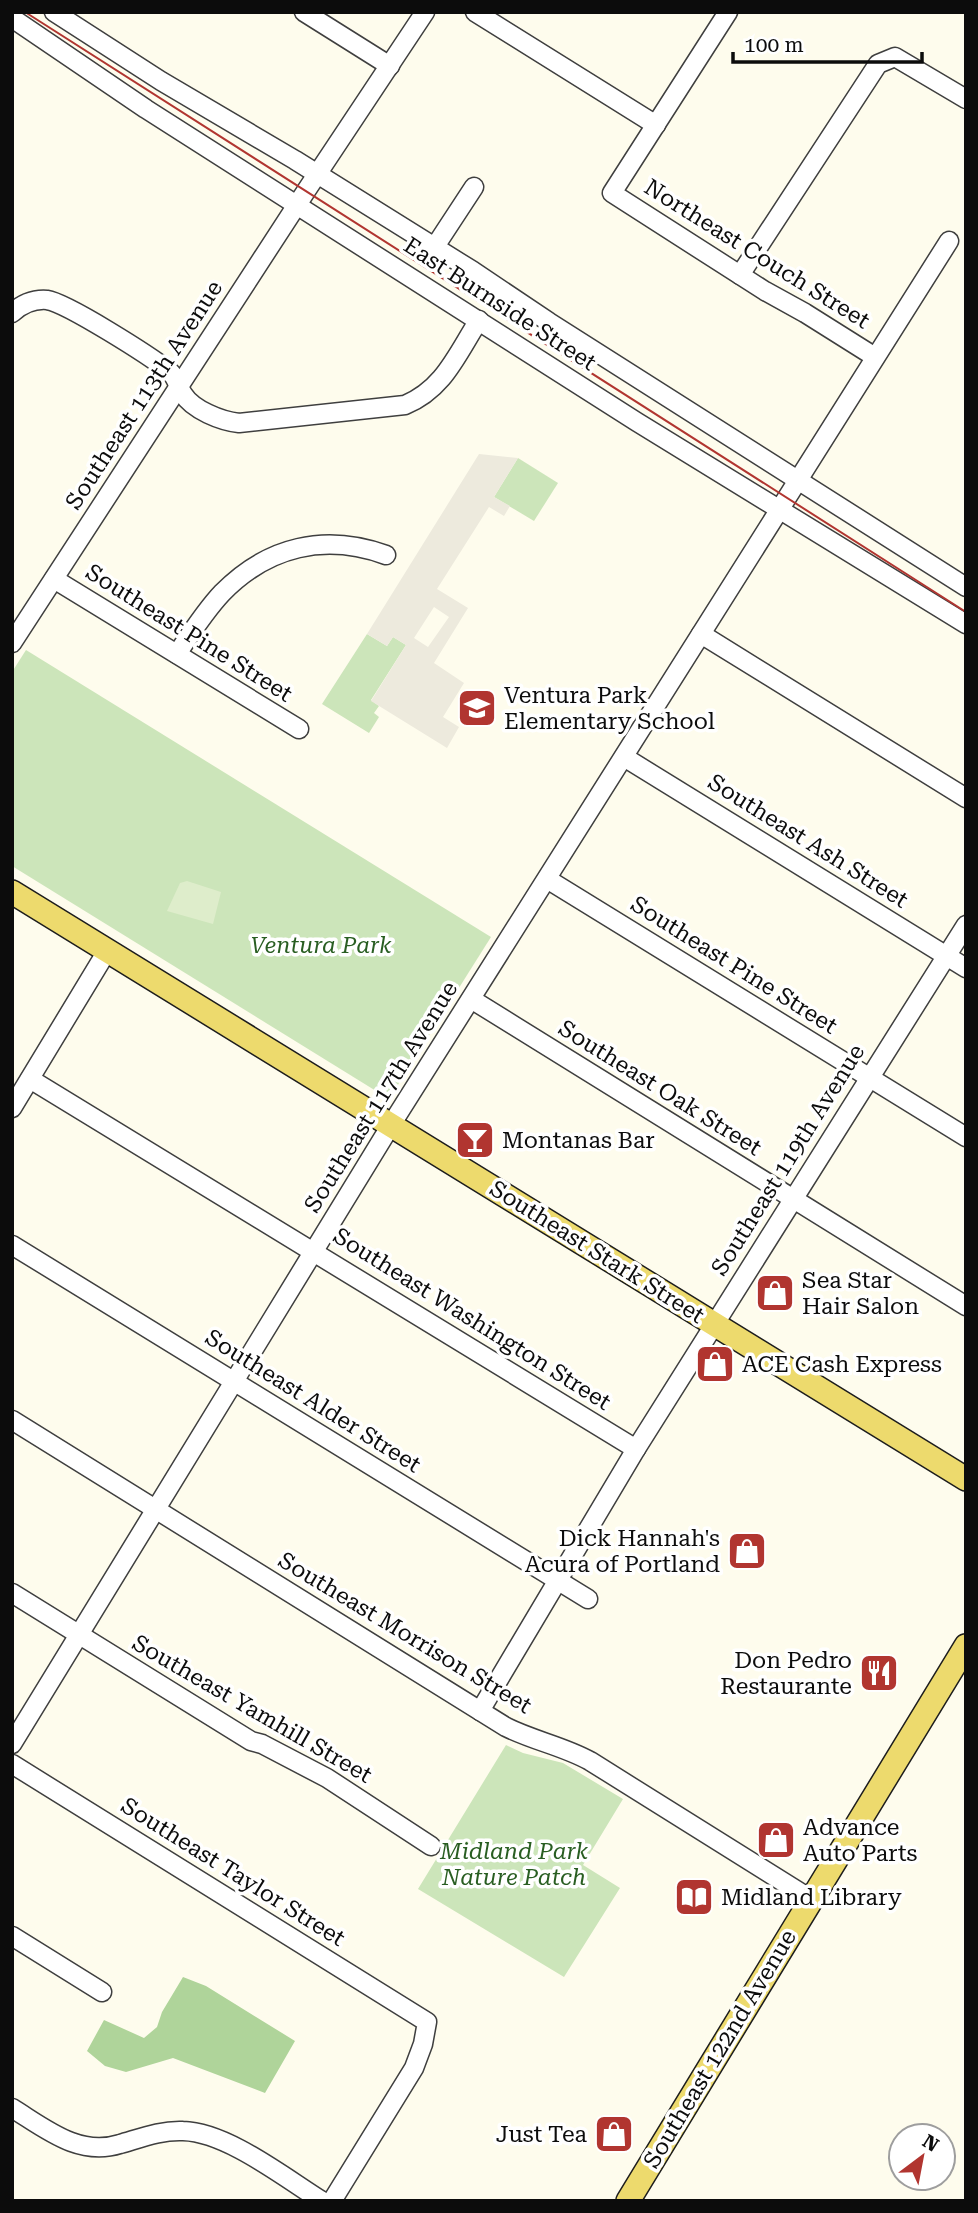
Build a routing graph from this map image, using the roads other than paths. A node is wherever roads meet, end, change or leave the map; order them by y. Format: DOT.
graph roads {
  1 [pos="54,12"];
  2 [pos="304,12"];
  3 [pos="425,12"];
  4 [pos="475,12"];
  5 [pos="728,12"];
  6 [pos="12,18"];
  7 [pos="390,66"];
  8 [pos="966,99"];
  9 [pos="656,125"];
  10 [pos="317,174"];
  11 [pos="474,187"];
  12 [pos="298,204"];
  13 [pos="949,240"];
  14 [pos="434,248"];
  15 [pos="740,275"];
  16 [pos="12,313"];
  17 [pos="479,320"];
  18 [pos="875,357"];
  19 [pos="179,387"];
  20 [pos="797,481"];
  21 [pos="779,510"];
  22 [pos="386,555"];
  23 [pos="54,579"];
  24 [pos="966,587"];
  25 [pos="19,620"];
  26 [pos="966,624"];
  27 [pos="701,634"];
  28 [pos="12,643"];
  29 [pos="177,654"];
  30 [pos="299,729"];
  31 [pos="624,757"];
  32 [pos="966,797"];
  33 [pos="547,879"];
  34 [pos="12,892"];
  35 [pos="966,925"];
  36 [pos="107,951"];
  37 [pos="947,956"];
  38 [pos="966,968"];
  39 [pos="471,999"];
  40 [pos="869,1077"];
  41 [pos="30,1079"];
  42 [pos="12,1108"];
  43 [pos="391,1125"];
  44 [pos="966,1137"];
  45 [pos="793,1199"];
  46 [pos="12,1245"];
  47 [pos="313,1251"];
  48 [pos="966,1306"];
  49 [pos="714,1324"];
  50 [pos="235,1380"];
  51 [pos="12,1420"];
  52 [pos="636,1449"];
  53 [pos="966,1479"];
  54 [pos="156,1508"];
  55 [pos="558,1581"];
  56 [pos="12,1593"];
  57 [pos="588,1599"];
  58 [pos="79,1634"];
  59 [pos="966,1646"];
  60 [pos="480,1711"];
  61 [pos="12,1744"];
  62 [pos="12,1764"];
  63 [pos="431,1846"];
  64 [pos="812,1900"];
  65 [pos="12,1936"];
  66 [pos="102,1992"];
  67 [pos="12,2108"];
  68 [pos="322,2201"];
  69 [pos="332,2201"];
  70 [pos="628,2201"];
  1 -- 10 [label="street, East Burnside Street"];
  2 -- 7 [label="street"];
  3 -- 7 [label="street, Southeast 113th Avenue"];
  4 -- 9 [label="street"];
  5 -- 9 [label="street"];
  6 -- 12 [label="street, East Burnside Street"];
  7 -- 10 [label="street, Southeast 113th Avenue"];
  8 -- 15 [label="street"];
  9 -- 15 [label="street, Northeast Couch Street"];
  10 -- 12 [label="street, Southeast 113th Avenue"];
  10 -- 14 [label="street, East Burnside Street"];
  11 -- 14 [label="street"];
  12 -- 17 [label="street, East Burnside Street"];
  12 -- 19 [label="street, Southeast 113th Avenue"];
  13 -- 18 [label="street, Southeast 117th Avenue"];
  14 -- 20 [label="street, East Burnside Street"];
  15 -- 18 [label="street, Northeast Couch Street"];
  16 -- 19 [label="street"];
  17 -- 19 [label="street"];
  17 -- 21 [label="street, East Burnside Street"];
  18 -- 20 [label="street, Southeast 117th Avenue"];
  19 -- 23 [label="street, Southeast 113th Avenue"];
  20 -- 21 [label="street, Southeast 117th Avenue"];
  20 -- 24 [label="street, East Burnside Street"];
  21 -- 26 [label="street, East Burnside Street"];
  21 -- 27 [label="street, Southeast 117th Avenue"];
  22 -- 29 [label="street"];
  23 -- 25 [label="street, Southeast 113th Avenue"];
  23 -- 29 [label="street, Southeast Pine Street"];
  25 -- 28 [label="street, Southeast 113th Avenue"];
  27 -- 31 [label="street, Southeast 117th Avenue"];
  27 -- 32 [label="street"];
  29 -- 30 [label="street, Southeast Pine Street"];
  31 -- 33 [label="street, Southeast 117th Avenue"];
  31 -- 37 [label="street, Southeast Ash Street"];
  33 -- 39 [label="street, Southeast 117th Avenue"];
  33 -- 40 [label="street, Southeast Pine Street"];
  34 -- 36 [label="main road, Southeast Stark Street"];
  35 -- 37 [label="street, Southeast 119th Avenue"];
  36 -- 41 [label="street"];
  36 -- 43 [label="main road, Southeast Stark Street"];
  37 -- 38 [label="street, Southeast Ash Street"];
  37 -- 40 [label="street, Southeast 119th Avenue"];
  39 -- 43 [label="street, Southeast 117th Avenue"];
  39 -- 45 [label="street, Southeast Oak Street"];
  40 -- 44 [label="street, Southeast Pine Street"];
  40 -- 45 [label="street, Southeast 119th Avenue"];
  41 -- 42 [label="street"];
  41 -- 47 [label="street, Southeast Washington Street"];
  43 -- 47 [label="street, Southeast 117th Avenue"];
  43 -- 49 [label="main road, Southeast Stark Street"];
  45 -- 48 [label="street, Southeast Oak Street"];
  45 -- 49 [label="street, Southeast 119th Avenue"];
  46 -- 50 [label="street, Southeast Alder Street"];
  47 -- 50 [label="street, Southeast 117th Avenue"];
  47 -- 52 [label="street, Southeast Washington Street"];
  49 -- 52 [label="street, Southeast 119th Avenue"];
  49 -- 53 [label="main road, Southeast Stark Street"];
  50 -- 54 [label="street, Southeast 117th Avenue"];
  50 -- 55 [label="street, Southeast Alder Street"];
  51 -- 54 [label="street, Southeast Morrison Street"];
  52 -- 55 [label="street, Southeast 119th Avenue"];
  54 -- 58 [label="street, Southeast 117th Avenue"];
  54 -- 60 [label="street, Southeast Morrison Street"];
  55 -- 57 [label="street, Southeast Alder Street"];
  55 -- 60 [label="street, Southeast 119th Avenue"];
  56 -- 58 [label="street, Southeast Yamhill Street"];
  58 -- 61 [label="street, Southeast 117th Avenue"];
  58 -- 63 [label="street, Southeast Yamhill Street"];
  59 -- 64 [label="main road, Southeast 122nd Avenue"];
  60 -- 64 [label="street, Southeast Morrison Street"];
  62 -- 69 [label="street, Southeast Taylor Street"];
  64 -- 70 [label="main road, Southeast 122nd Avenue"];
  65 -- 66 [label="street"];
  67 -- 68 [label="street"];
}
